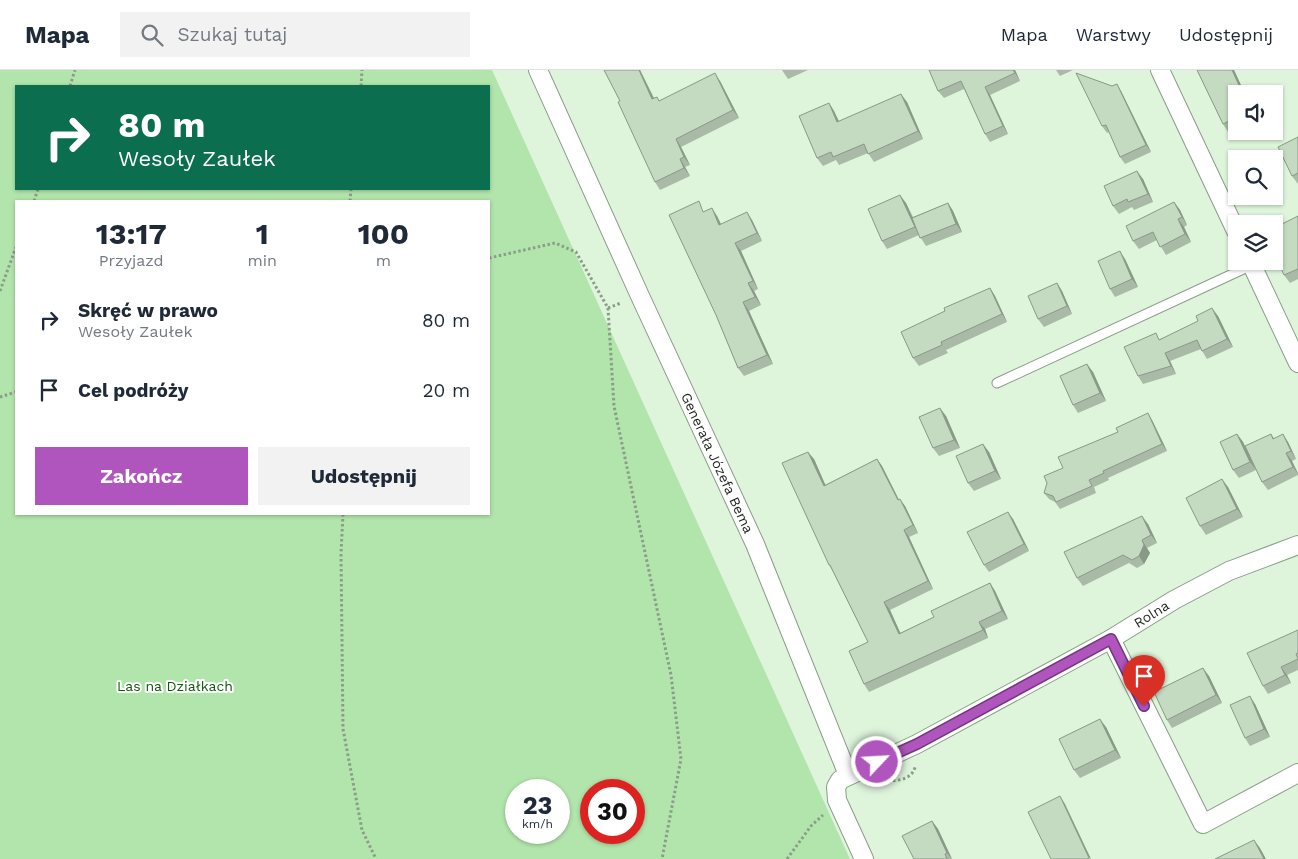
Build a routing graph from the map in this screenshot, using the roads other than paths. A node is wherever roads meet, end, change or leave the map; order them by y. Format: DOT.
graph roads {
  1 [pos="538,70"];
  2 [pos="1160,70"];
  3 [pos="1228,215"];
  4 [pos="1236,270"];
  5 [pos="1254,270"];
  6 [pos="1298,363"];
  7 [pos="997,383"];
  8 [pos="1298,545"];
  9 [pos="1111,639"];
  10 [pos="1298,773"];
  11 [pos="848,775"];
  12 [pos="864,859"];
  1 -- 11 [label="street, Generała Józefa Bema"];
  2 -- 3 [label="street"];
  4 -- 7 [label="lane"];
  5 -- 6 [label="street"];
  8 -- 9 [label="street, Rolna"];
  9 -- 10 [label="street"];
  9 -- 11 [label="street, Rolna"];
  11 -- 12 [label="street"];
}
